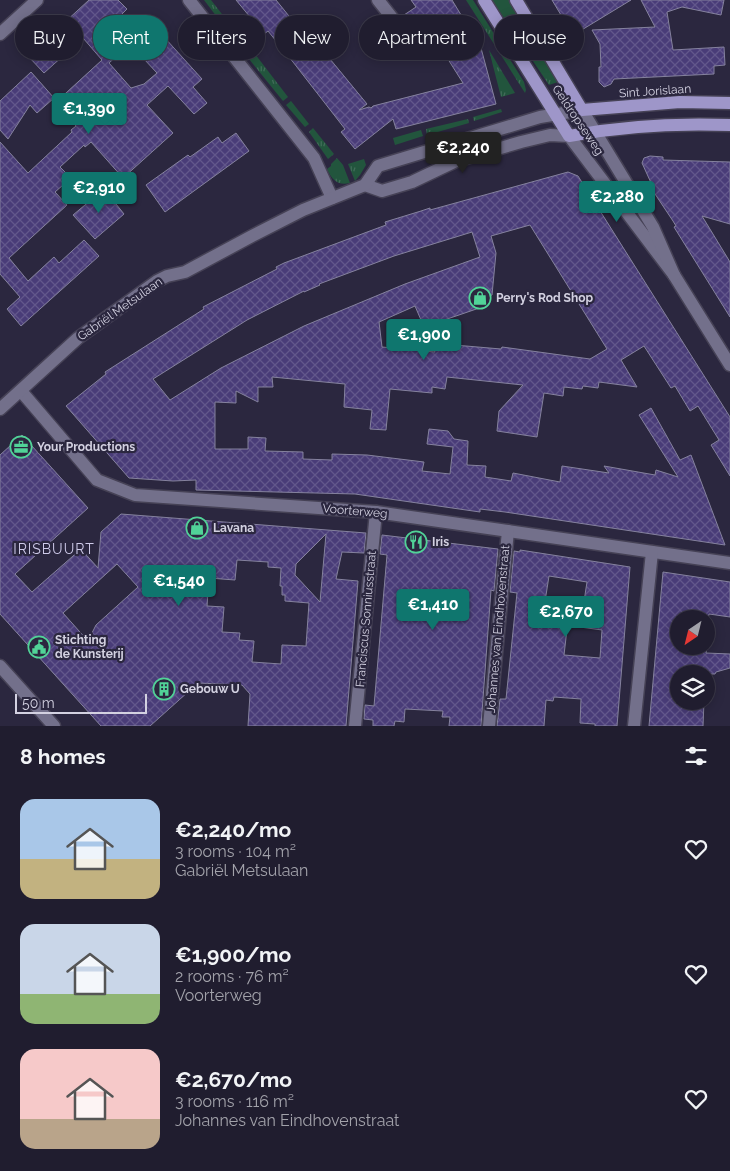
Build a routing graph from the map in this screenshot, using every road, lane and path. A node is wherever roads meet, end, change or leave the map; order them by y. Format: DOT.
graph roads {
  1 [pos="37,0"];
  2 [pos="189,0"];
  3 [pos="378,0"];
  4 [pos="484,0"];
  5 [pos="516,0"];
  6 [pos="390,15"];
  7 [pos="0,34"];
  8 [pos="730,103"];
  9 [pos="582,110"];
  10 [pos="557,115"];
  11 [pos="730,125"];
  12 [pos="595,131"];
  13 [pos="569,136"];
  14 [pos="365,185"];
  15 [pos="332,198"];
  16 [pos="674,275"];
  17 [pos="730,366"];
  18 [pos="21,391"];
  19 [pos="0,409"];
  20 [pos="376,512"];
  21 [pos="508,531"];
  22 [pos="652,552"];
  23 [pos="730,564"];
  24 [pos="0,666"];
  25 [pos="54,726"];
  26 [pos="355,726"];
  27 [pos="489,726"];
  28 [pos="634,726"];
  1 -- 7 [label="street"];
  2 -- 15 [label="street"];
  3 -- 6 [label="street"];
  4 -- 10 [label="main road, Geldropseweg"];
  5 -- 9 [label="main road, Geldropseweg"];
  8 -- 9 [label="main road, Sint Jorislaan"];
  9 -- 10 [label="street"];
  9 -- 12 [label="street, Geldropseweg"];
  10 -- 13 [label="main road, Geldropseweg"];
  10 -- 14 [label="street"];
  11 -- 12 [label="main road"];
  12 -- 13 [label="main road"];
  12 -- 16 [label="street, Geldropseweg"];
  13 -- 14 [label="street"];
  13 -- 16 [label="street, Geldropseweg"];
  14 -- 15 [label="street, Gabriël Metsulaan"];
  15 -- 18 [label="street, Gabriël Metsulaan"];
  16 -- 17 [label="street, Geldropseweg"];
  18 -- 19 [label="street, Gabriël Metsulaan"];
  18 -- 20 [label="street, Voorterweg"];
  20 -- 21 [label="street, Voorterweg"];
  20 -- 26 [label="street, Franciscus Sonniusstraat"];
  21 -- 22 [label="street, Voorterweg"];
  21 -- 27 [label="street, Johannes van Eindhovenstraat"];
  22 -- 23 [label="street, Voorterweg"];
  22 -- 28 [label="street"];
  24 -- 25 [label="street"];
}
